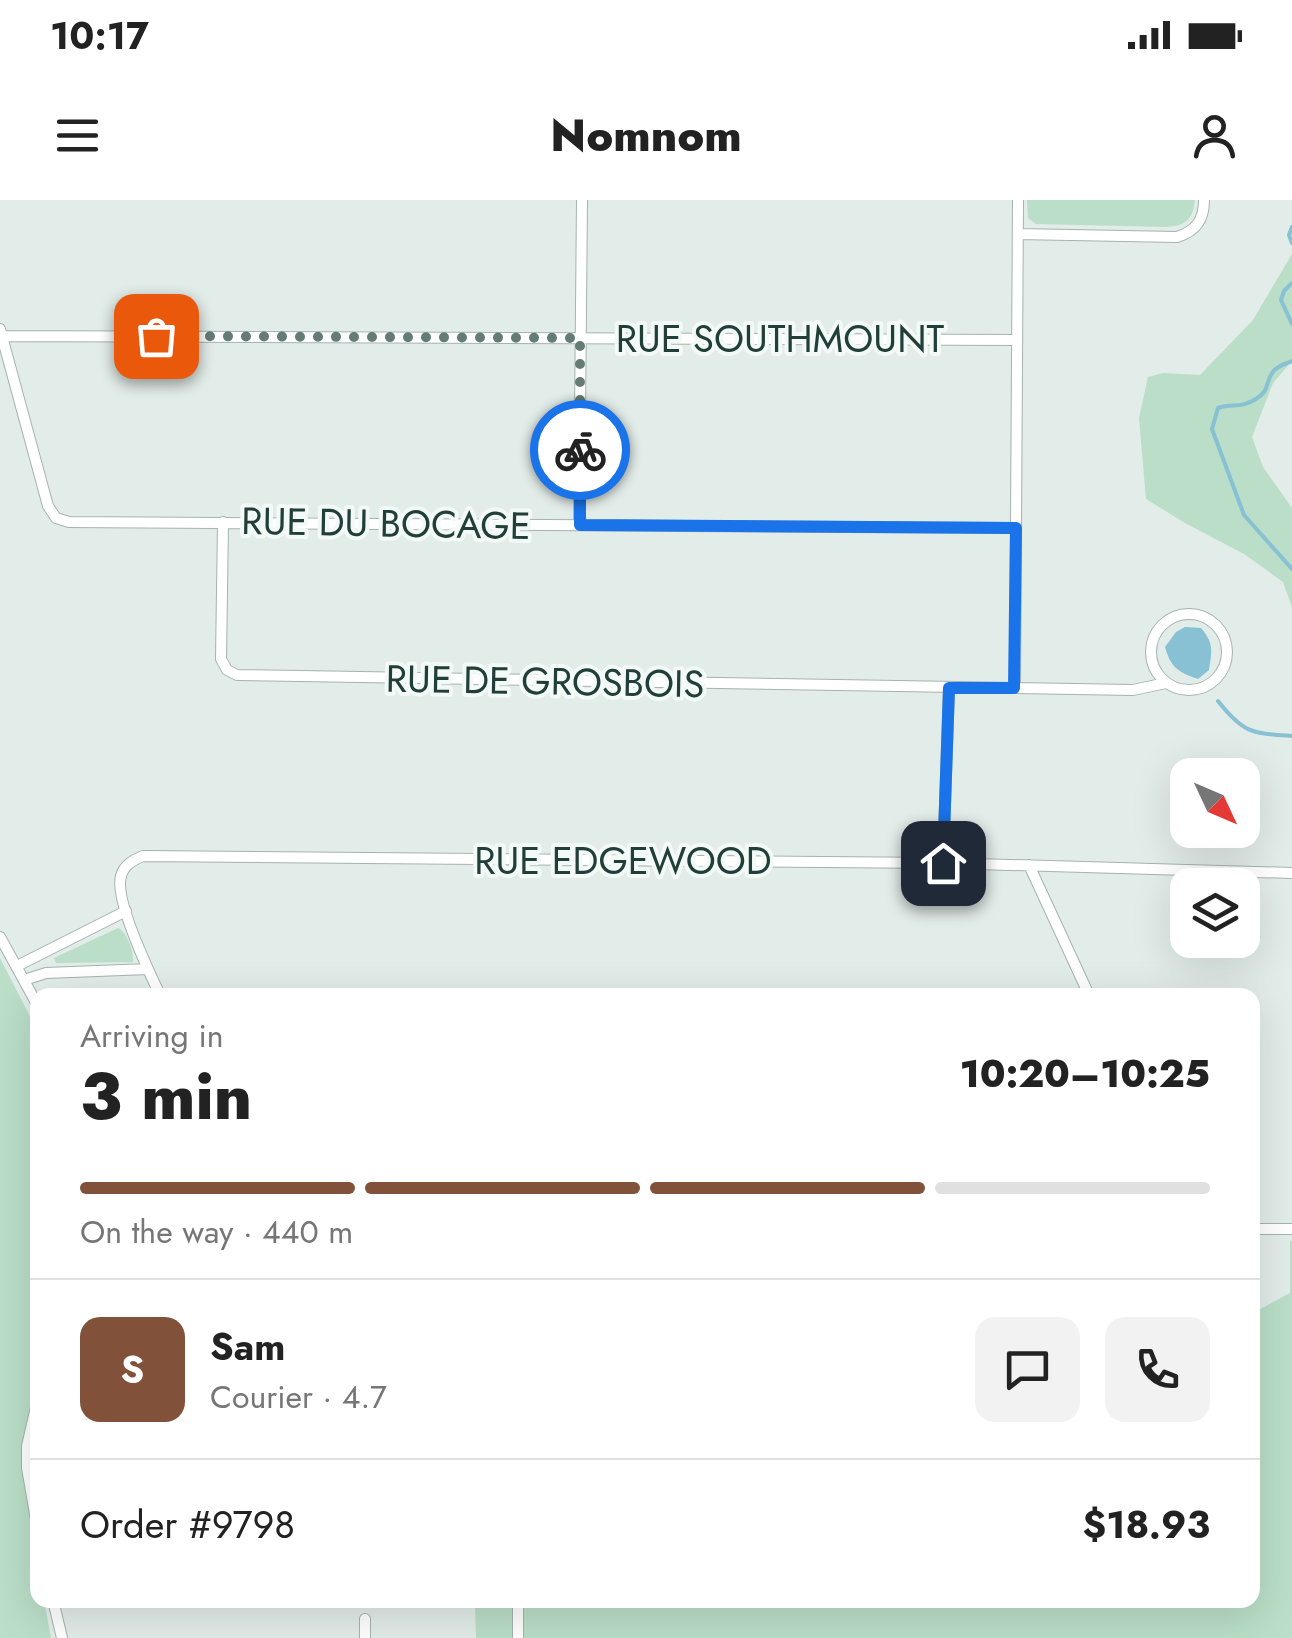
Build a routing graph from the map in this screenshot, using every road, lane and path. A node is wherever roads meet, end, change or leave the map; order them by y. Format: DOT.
graph roads {
  1 [pos="582,200"];
  2 [pos="1018,200"];
  3 [pos="1204,200"];
  4 [pos="1018,234"];
  5 [pos="1,332"];
  6 [pos="580,338"];
  7 [pos="1017,340"];
  8 [pos="222,522"];
  9 [pos="580,525"];
  10 [pos="1016,528"];
  11 [pos="1166,682"];
  12 [pos="949,688"];
  13 [pos="1014,688"];
  14 [pos="943,863"];
  15 [pos="1029,865"];
  16 [pos="1292,874"];
  17 [pos="126,911"];
  18 [pos="0,937"];
  19 [pos="17,966"];
  20 [pos="148,969"];
  21 [pos="24,980"];
  22 [pos="157,988"];
  23 [pos="1086,988"];
  24 [pos="30,991"];
  25 [pos="1260,1229"];
  26 [pos="1292,1229"];
  27 [pos="30,1441"];
  28 [pos="30,1489"];
  29 [pos="55,1608"];
  30 [pos="518,1608"];
  31 [pos="364,1619"];
  32 [pos="62,1638"];
  33 [pos="365,1638"];
  34 [pos="518,1638"];
  1 -- 6 [label="street"];
  2 -- 4 [label="street"];
  3 -- 4 [label="street"];
  4 -- 7 [label="street"];
  5 -- 6 [label="street, RUE SOUTHMOUNT"];
  5 -- 8 [label="street, RUE DU BOCAGE"];
  6 -- 7 [label="street, RUE SOUTHMOUNT"];
  6 -- 9 [label="street"];
  7 -- 10 [label="street"];
  8 -- 9 [label="street, RUE DU BOCAGE"];
  8 -- 12 [label="street, RUE DE GROSBOIS"];
  9 -- 10 [label="street, RUE DU BOCAGE"];
  10 -- 13 [label="street"];
  11 -- 11 [label="street"];
  11 -- 13 [label="street, RUE DE GROSBOIS"];
  12 -- 13 [label="street, RUE DE GROSBOIS"];
  12 -- 14 [label="street"];
  14 -- 15 [label="street, RUE EDGEWOOD"];
  14 -- 17 [label="street, RUE EDGEWOOD"];
  15 -- 16 [label="street, RUE EDGEWOOD"];
  15 -- 23 [label="street"];
  17 -- 19 [label="street"];
  17 -- 20 [label="street"];
  18 -- 19 [label="street"];
  19 -- 21 [label="street"];
  20 -- 21 [label="street"];
  20 -- 22 [label="street"];
  21 -- 24 [label="street"];
  25 -- 26 [label="street"];
  27 -- 28 [label="street"];
  29 -- 32 [label="street"];
  30 -- 34 [label="street"];
  31 -- 33 [label="street"];
}
